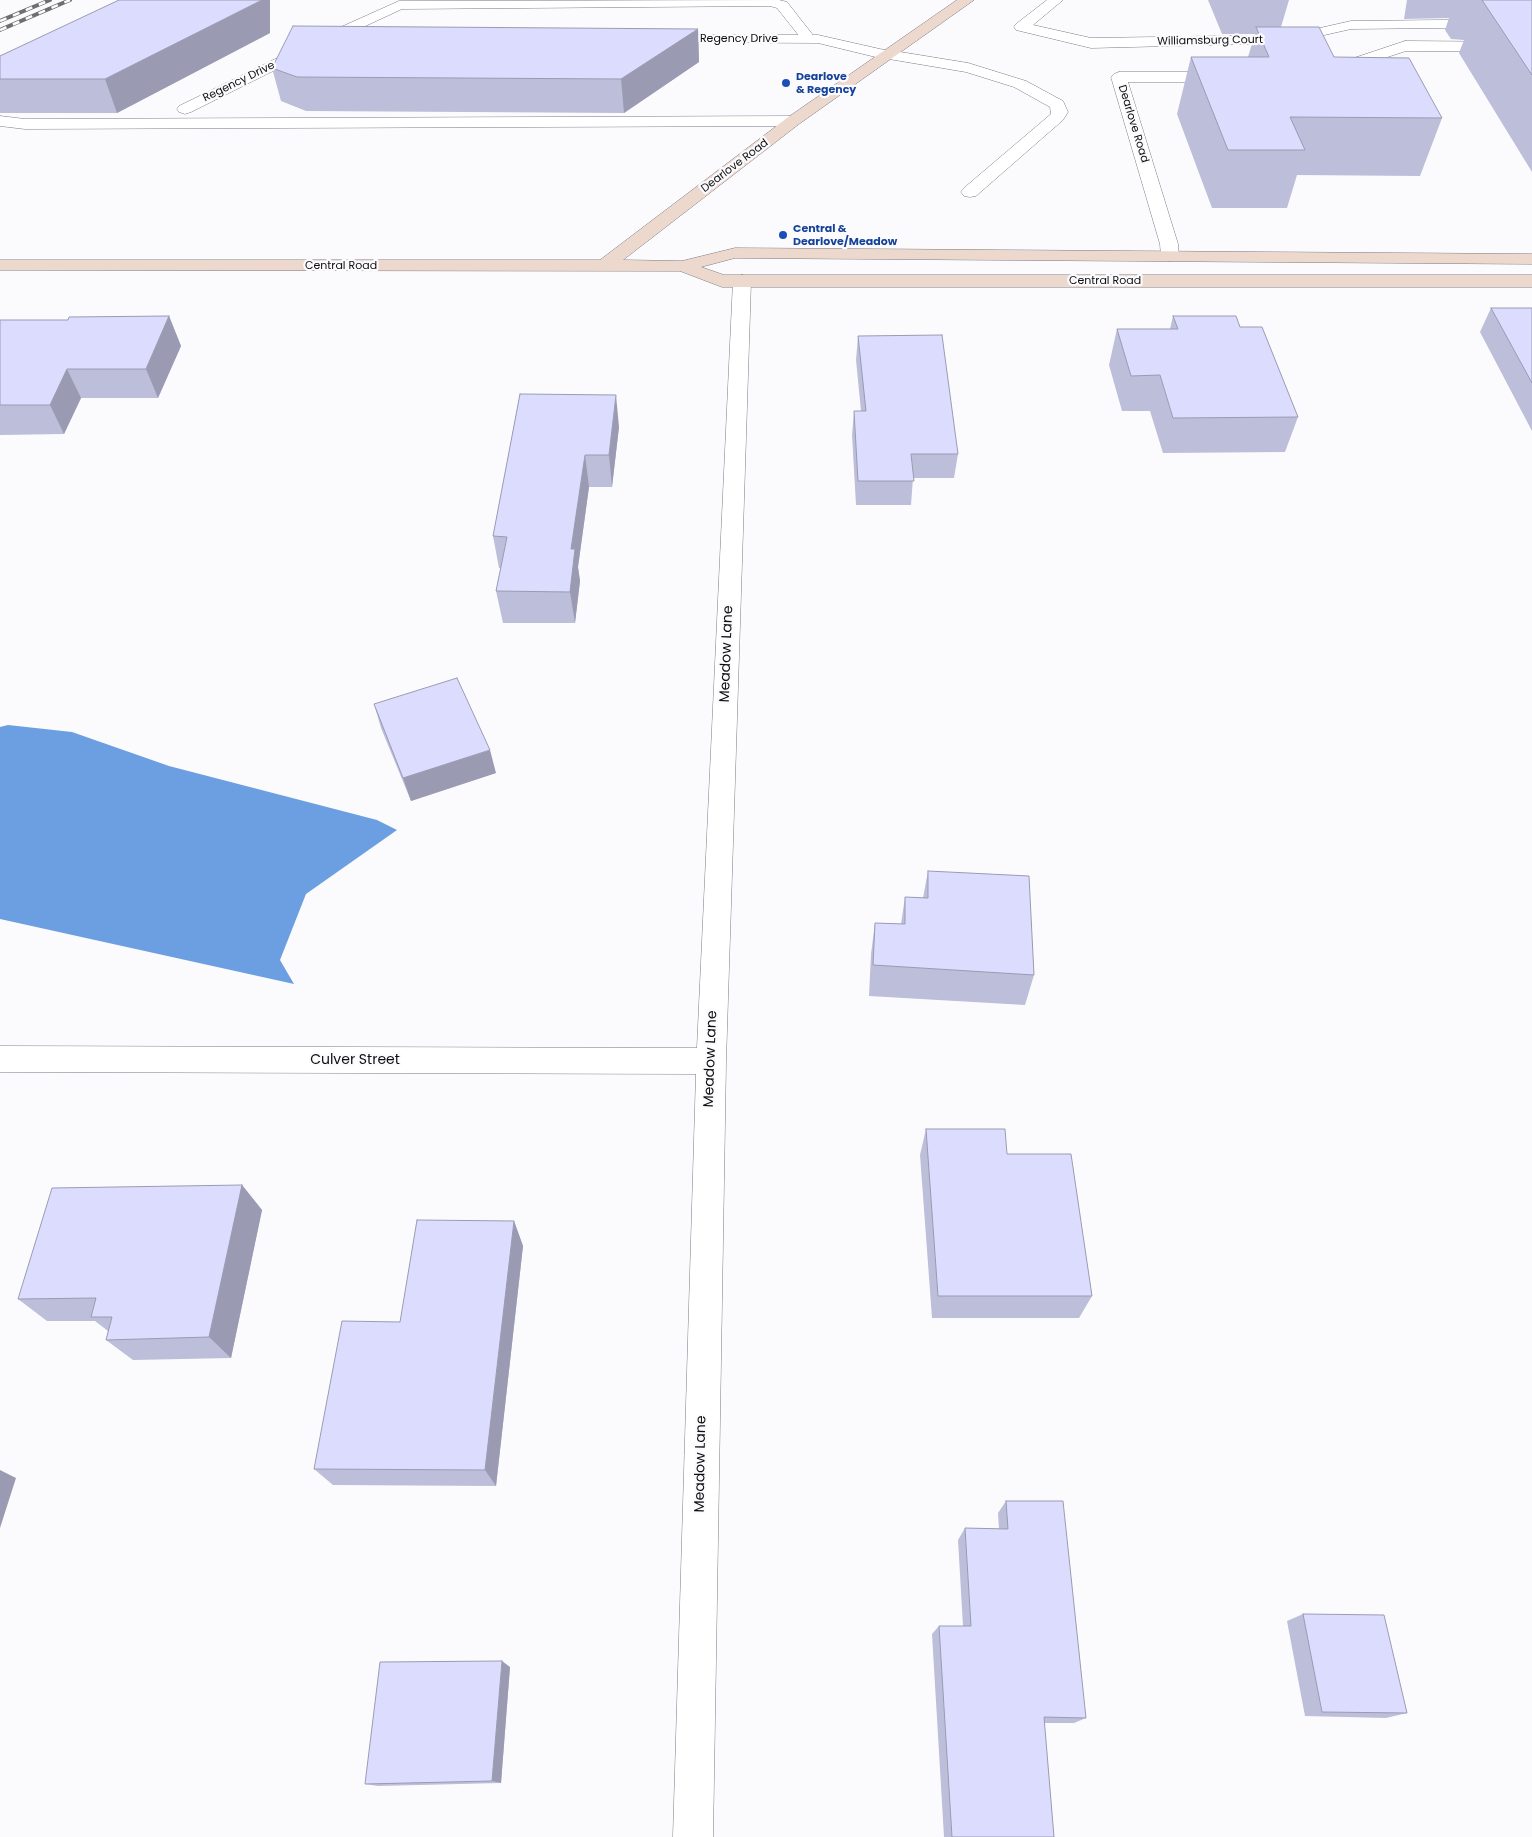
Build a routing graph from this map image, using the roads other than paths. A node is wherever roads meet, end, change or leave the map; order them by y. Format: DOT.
graph roads {
  1 [pos="967,0"];
  2 [pos="1056,0"];
  3 [pos="1532,23"];
  4 [pos="326,39"];
  5 [pos="356,39"];
  6 [pos="651,39"];
  7 [pos="809,39"];
  8 [pos="1532,47"];
  9 [pos="888,55"];
  10 [pos="1322,74"];
  11 [pos="1235,77"];
  12 [pos="185,109"];
  13 [pos="0,121"];
  14 [pos="793,121"];
  15 [pos="970,192"];
  16 [pos="1170,256"];
  17 [pos="1532,259"];
  18 [pos="0,265"];
  19 [pos="603,266"];
  20 [pos="682,266"];
  21 [pos="742,281"];
  22 [pos="1532,281"];
  23 [pos="0,1059"];
  24 [pos="710,1061"];
  25 [pos="693,1837"];
  1 -- 9 [label="main road, Dearlove Road"];
  2 -- 3 [label="street, Williamsburg Court"];
  4 -- 5 [label="street, Regency Drive"];
  4 -- 7 [label="street"];
  4 -- 12 [label="street, Regency Drive"];
  6 -- 7 [label="street, Regency Drive"];
  7 -- 9 [label="street, Regency Drive"];
  8 -- 10 [label="street"];
  9 -- 14 [label="main road, Dearlove Road"];
  9 -- 15 [label="street, Regency Drive"];
  11 -- 16 [label="street, Dearlove Road"];
  13 -- 14 [label="street"];
  14 -- 19 [label="main road, Dearlove Road"];
  16 -- 17 [label="main road, Central Road"];
  16 -- 20 [label="main road, Central Road"];
  18 -- 19 [label="main road, Central Road"];
  19 -- 20 [label="main road, Central Road"];
  20 -- 21 [label="main road, Central Road"];
  21 -- 22 [label="main road, Central Road"];
  21 -- 24 [label="street, Meadow Lane"];
  23 -- 24 [label="street, Culver Street"];
  24 -- 25 [label="street, Meadow Lane"];
}
